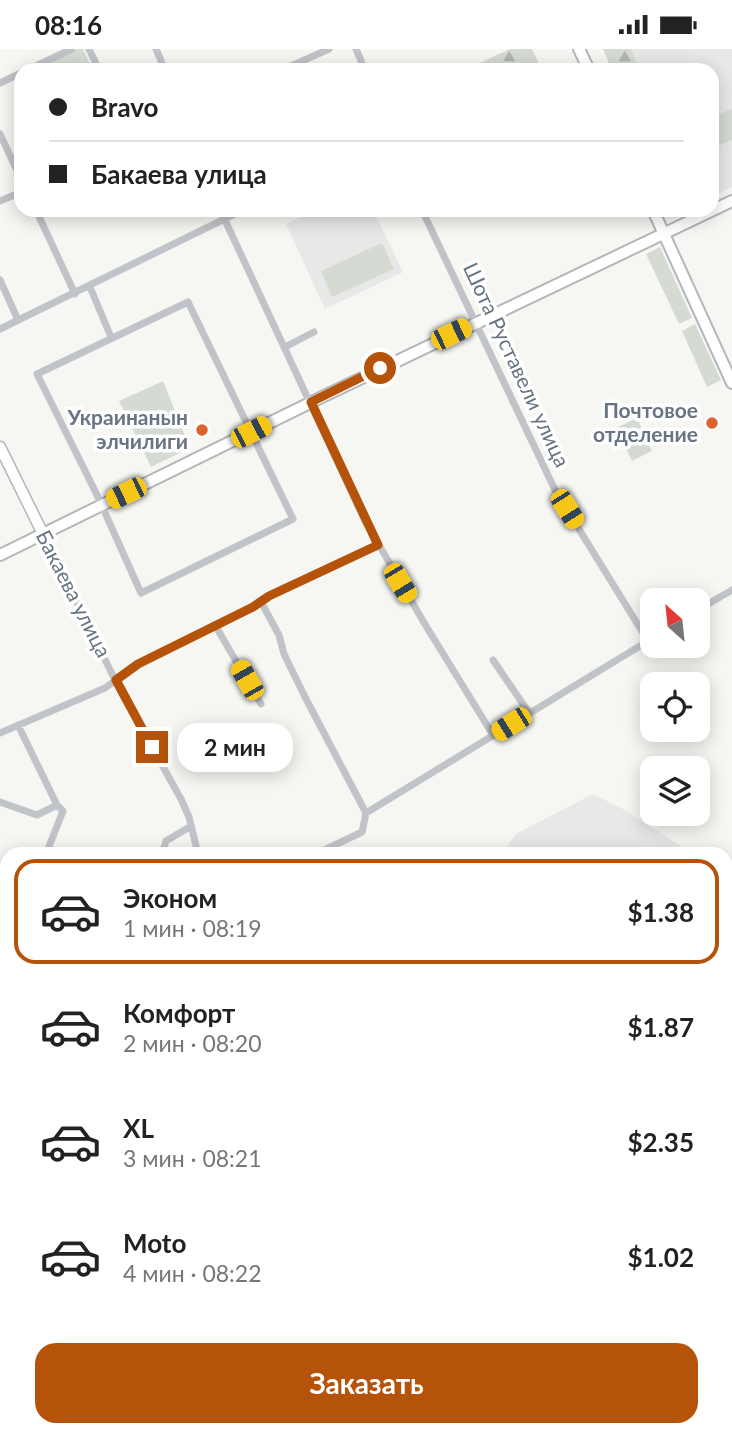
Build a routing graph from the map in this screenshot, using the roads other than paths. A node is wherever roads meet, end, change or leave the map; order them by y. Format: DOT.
graph roads {
  1 [pos="72,49"];
  2 [pos="329,49"];
  3 [pos="44,63"];
  4 [pos="305,63"];
  5 [pos="0,134"];
  6 [pos="14,164"];
  7 [pos="39,217"];
  8 [pos="218,217"];
  9 [pos="225,217"];
  10 [pos="425,217"];
  11 [pos="656,217"];
  12 [pos="698,217"];
  13 [pos="663,233"];
  14 [pos="0,280"];
  15 [pos="90,287"];
  16 [pos="75,294"];
  17 [pos="18,320"];
  18 [pos="476,322"];
  19 [pos="0,329"];
  20 [pos="314,332"];
  21 [pos="111,337"];
  22 [pos="285,347"];
  23 [pos="732,383"];
  24 [pos="311,402"];
  25 [pos="251,432"];
  26 [pos="0,447"];
  27 [pos="102,505"];
  28 [pos="43,534"];
  29 [pos="378,545"];
  30 [pos="0,555"];
  31 [pos="732,590"];
  32 [pos="261,602"];
  33 [pos="710,603"];
  34 [pos="640,622"];
  35 [pos="215,625"];
  36 [pos="640,646"];
  37 [pos="493,660"];
  38 [pos="116,680"];
  39 [pos="261,704"];
  40 [pos="529,713"];
  41 [pos="18,725"];
  42 [pos="0,733"];
  43 [pos="493,735"];
  44 [pos="0,802"];
  45 [pos="57,806"];
  46 [pos="366,813"];
  47 [pos="191,826"];
  48 [pos="49,847"];
  49 [pos="164,847"];
  50 [pos="196,847"];
  51 [pos="331,847"];
  1 -- 3 [label="street"];
  2 -- 4 [label="street"];
  5 -- 6 [label="street"];
  7 -- 16 [label="street"];
  8 -- 15 [label="street"];
  9 -- 22 [label="street"];
  10 -- 18 [label="street, Шота Руставели улица"];
  11 -- 13 [label="main road"];
  12 -- 13 [label="main road"];
  13 -- 18 [label="main road"];
  13 -- 23 [label="main road"];
  14 -- 17 [label="street"];
  15 -- 16 [label="street"];
  15 -- 21 [label="street"];
  16 -- 17 [label="street"];
  17 -- 19 [label="street"];
  18 -- 24 [label="main road"];
  18 -- 34 [label="street, Шота Руставели улица"];
  20 -- 22 [label="street"];
  21 -- 25 [label="street"];
  21 -- 27 [label="street"];
  22 -- 24 [label="street"];
  24 -- 25 [label="main road"];
  24 -- 29 [label="street"];
  25 -- 27 [label="main road"];
  25 -- 27 [label="street"];
  26 -- 28 [label="main road, Бакаева улица"];
  27 -- 28 [label="main road"];
  28 -- 30 [label="main road"];
  28 -- 38 [label="street, Бакаева улица"];
  29 -- 32 [label="street"];
  29 -- 43 [label="street"];
  31 -- 33 [label="street"];
  32 -- 35 [label="street"];
  32 -- 46 [label="street"];
  35 -- 38 [label="street"];
  35 -- 39 [label="street"];
  36 -- 40 [label="street"];
  37 -- 40 [label="street"];
  38 -- 41 [label="street"];
  38 -- 47 [label="street, Бакаева улица"];
  40 -- 43 [label="street"];
  41 -- 42 [label="street"];
  41 -- 45 [label="street"];
  43 -- 46 [label="street"];
  44 -- 45 [label="street"];
  45 -- 48 [label="street"];
  46 -- 51 [label="street"];
  47 -- 49 [label="street"];
  47 -- 50 [label="street, Бакаева улица"];
}
